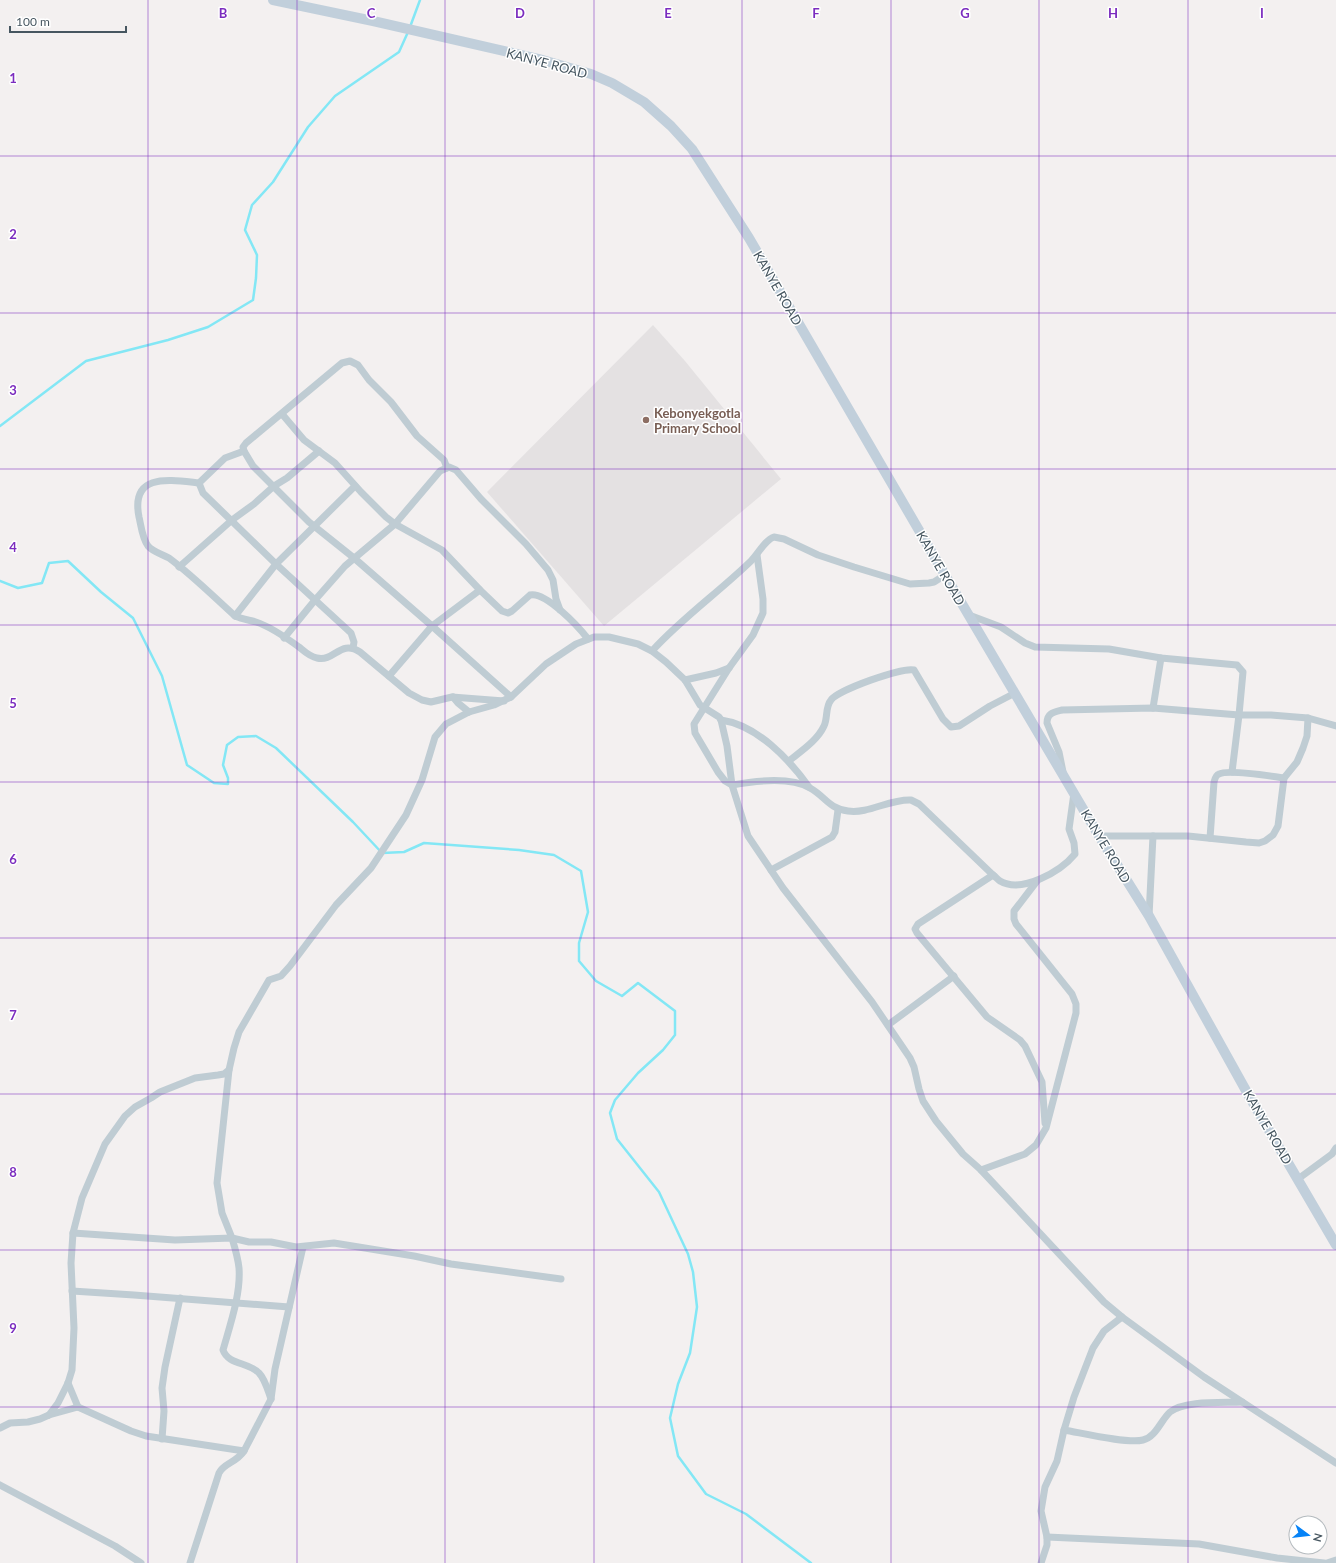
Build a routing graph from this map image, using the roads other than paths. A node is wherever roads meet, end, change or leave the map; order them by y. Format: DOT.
graph roads {
  1 [pos="273,0"];
  2 [pos="282,414"];
  3 [pos="244,451"];
  4 [pos="318,451"];
  5 [pos="447,468"];
  6 [pos="199,483"];
  7 [pos="274,486"];
  8 [pos="355,486"];
  9 [pos="232,520"];
  10 [pos="395,524"];
  11 [pos="314,526"];
  12 [pos="757,555"];
  13 [pos="354,558"];
  14 [pos="276,564"];
  15 [pos="179,567"];
  16 [pos="945,575"];
  17 [pos="480,590"];
  18 [pos="315,600"];
  19 [pos="560,610"];
  20 [pos="969,615"];
  21 [pos="236,616"];
  22 [pos="432,626"];
  23 [pos="284,638"];
  24 [pos="588,639"];
  25 [pos="353,648"];
  26 [pos="652,651"];
  27 [pos="1161,658"];
  28 [pos="728,668"];
  29 [pos="389,676"];
  30 [pos="685,680"];
  31 [pos="1015,693"];
  32 [pos="507,699"];
  33 [pos="456,700"];
  34 [pos="704,708"];
  35 [pos="1153,708"];
  36 [pos="469,712"];
  37 [pos="1239,715"];
  38 [pos="456,718"];
  39 [pos="1308,718"];
  40 [pos="722,720"];
  41 [pos="1336,726"];
  42 [pos="789,761"];
  43 [pos="1232,772"];
  44 [pos="1064,774"];
  45 [pos="1284,778"];
  46 [pos="732,785"];
  47 [pos="809,787"];
  48 [pos="1074,793"];
  49 [pos="838,810"];
  50 [pos="1099,836"];
  51 [pos="1153,836"];
  52 [pos="1210,838"];
  53 [pos="771,870"];
  54 [pos="993,875"];
  55 [pos="1037,881"];
  56 [pos="1149,916"];
  57 [pos="954,976"];
  58 [pos="888,1025"];
  59 [pos="229,1070"];
  60 [pos="1046,1128"];
  61 [pos="1336,1148"];
  62 [pos="981,1170"];
  63 [pos="1298,1179"];
  64 [pos="73,1233"];
  65 [pos="232,1238"];
  66 [pos="1336,1245"];
  67 [pos="303,1247"];
  68 [pos="561,1279"];
  69 [pos="72,1291"];
  70 [pos="180,1298"];
  71 [pos="235,1304"];
  72 [pos="289,1307"];
  73 [pos="1122,1317"];
  74 [pos="68,1383"];
  75 [pos="271,1399"];
  76 [pos="1242,1402"];
  77 [pos="78,1407"];
  78 [pos="48,1415"];
  79 [pos="0,1428"];
  80 [pos="1064,1430"];
  81 [pos="162,1439"];
  82 [pos="244,1451"];
  83 [pos="1336,1463"];
  84 [pos="0,1485"];
  85 [pos="1047,1537"];
  86 [pos="1336,1560"];
  87 [pos="141,1563"];
  88 [pos="190,1563"];
  89 [pos="1041,1563"];
  90 [pos="1324,1563"];
  91 [pos="1327,1563"];
  1 -- 16 [label="main road, KANYE ROAD"];
  2 -- 3 [label="street"];
  2 -- 4 [label="street"];
  2 -- 5 [label="street"];
  3 -- 6 [label="street"];
  3 -- 7 [label="street"];
  4 -- 7 [label="street"];
  4 -- 8 [label="street"];
  5 -- 10 [label="street"];
  5 -- 19 [label="street"];
  6 -- 9 [label="street"];
  6 -- 15 [label="street"];
  7 -- 9 [label="street"];
  7 -- 11 [label="street"];
  8 -- 10 [label="street"];
  8 -- 11 [label="street"];
  9 -- 14 [label="street"];
  9 -- 15 [label="street"];
  10 -- 13 [label="street"];
  10 -- 17 [label="street"];
  11 -- 13 [label="street"];
  11 -- 14 [label="street"];
  12 -- 16 [label="street"];
  12 -- 26 [label="street"];
  12 -- 28 [label="street"];
  13 -- 18 [label="street"];
  13 -- 22 [label="street"];
  14 -- 18 [label="street"];
  14 -- 21 [label="street"];
  15 -- 21 [label="street"];
  16 -- 20 [label="main road, KANYE ROAD"];
  17 -- 19 [label="street"];
  17 -- 22 [label="street"];
  18 -- 23 [label="street"];
  18 -- 25 [label="street"];
  19 -- 24 [label="street"];
  20 -- 27 [label="street"];
  20 -- 31 [label="main road, KANYE ROAD"];
  21 -- 23 [label="street"];
  22 -- 29 [label="street"];
  22 -- 32 [label="street"];
  23 -- 25 [label="street"];
  24 -- 26 [label="street"];
  24 -- 32 [label="street"];
  25 -- 29 [label="street"];
  26 -- 30 [label="street"];
  27 -- 35 [label="street"];
  27 -- 37 [label="street"];
  28 -- 30 [label="street"];
  28 -- 34 [label="street"];
  29 -- 33 [label="street"];
  30 -- 34 [label="street"];
  31 -- 42 [label="street"];
  31 -- 44 [label="main road, KANYE ROAD"];
  32 -- 33 [label="street"];
  32 -- 36 [label="street"];
  33 -- 36 [label="street"];
  33 -- 38 [label="street"];
  34 -- 40 [label="street"];
  34 -- 46 [label="street"];
  35 -- 37 [label="street"];
  35 -- 44 [label="street"];
  36 -- 38 [label="street"];
  37 -- 39 [label="street"];
  37 -- 43 [label="street"];
  38 -- 59 [label="street"];
  39 -- 41 [label="street"];
  39 -- 45 [label="street"];
  40 -- 42 [label="street"];
  40 -- 46 [label="street"];
  42 -- 47 [label="street"];
  43 -- 45 [label="street"];
  43 -- 52 [label="street"];
  44 -- 48 [label="main road, KANYE ROAD"];
  45 -- 52 [label="street"];
  46 -- 47 [label="street"];
  46 -- 53 [label="street"];
  47 -- 49 [label="street"];
  48 -- 50 [label="main road, KANYE ROAD"];
  48 -- 55 [label="street"];
  49 -- 53 [label="street"];
  49 -- 54 [label="street"];
  50 -- 51 [label="street"];
  50 -- 56 [label="main road, KANYE ROAD"];
  51 -- 52 [label="street"];
  51 -- 56 [label="street"];
  53 -- 58 [label="street"];
  54 -- 55 [label="street"];
  54 -- 57 [label="street"];
  55 -- 60 [label="street"];
  56 -- 63 [label="main road, KANYE ROAD"];
  57 -- 58 [label="street"];
  57 -- 60 [label="street"];
  58 -- 62 [label="street"];
  59 -- 64 [label="street"];
  59 -- 65 [label="street"];
  60 -- 62 [label="street"];
  61 -- 63 [label="street"];
  62 -- 73 [label="street"];
  63 -- 66 [label="main road, KANYE ROAD"];
  64 -- 65 [label="street"];
  64 -- 69 [label="street"];
  65 -- 67 [label="street"];
  65 -- 71 [label="street"];
  67 -- 68 [label="street"];
  67 -- 72 [label="street"];
  69 -- 70 [label="street"];
  69 -- 74 [label="street"];
  70 -- 71 [label="street"];
  70 -- 81 [label="street"];
  71 -- 72 [label="street"];
  71 -- 75 [label="street"];
  72 -- 75 [label="street"];
  73 -- 76 [label="street"];
  73 -- 80 [label="street"];
  74 -- 77 [label="street"];
  74 -- 78 [label="street"];
  75 -- 82 [label="street"];
  76 -- 80 [label="street"];
  76 -- 83 [label="street"];
  77 -- 78 [label="street"];
  77 -- 81 [label="street"];
  78 -- 79 [label="street"];
  80 -- 85 [label="street"];
  81 -- 82 [label="street"];
  82 -- 88 [label="street"];
  84 -- 87 [label="street"];
  85 -- 89 [label="street"];
  85 -- 90 [label="street"];
  86 -- 91 [label="street"];
}
